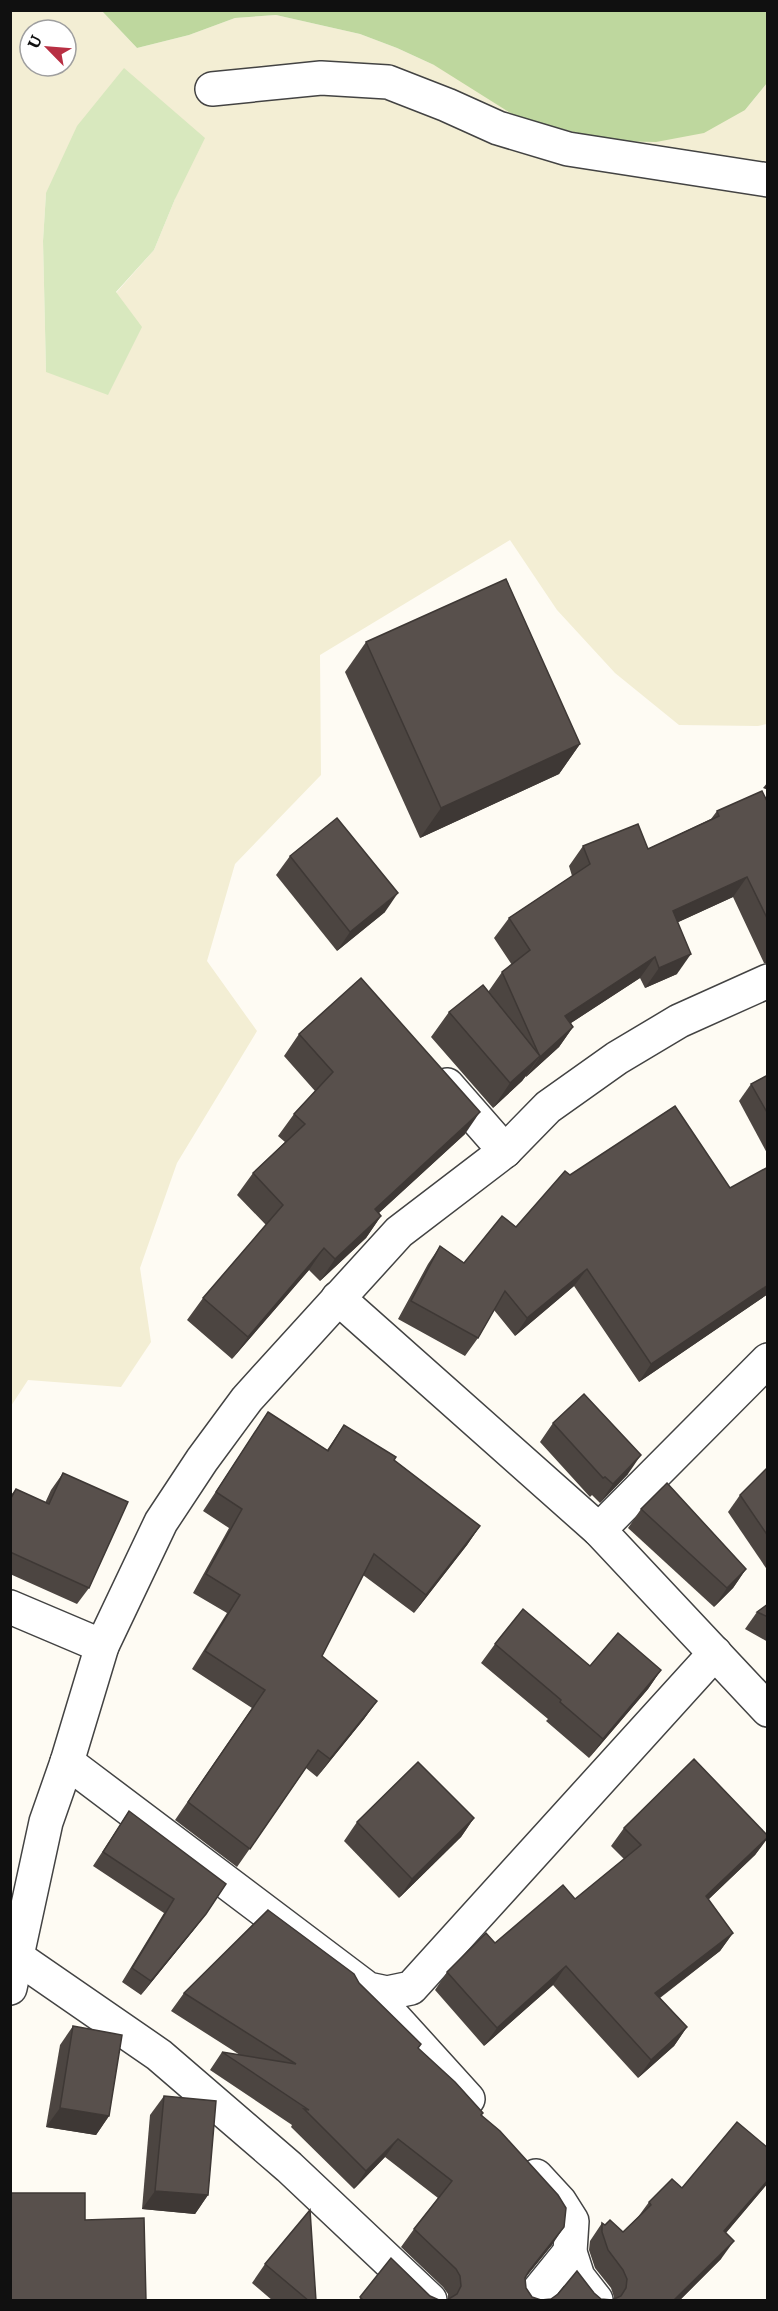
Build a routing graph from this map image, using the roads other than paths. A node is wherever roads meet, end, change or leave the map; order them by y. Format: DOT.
graph roads {
  1 [pos="212,88"];
  2 [pos="768,180"];
  3 [pos="768,981"];
  4 [pos="428,1063"];
  5 [pos="505,1151"];
  6 [pos="338,1298"];
  7 [pos="762,1376"];
  8 [pos="599,1530"];
  9 [pos="10,1606"];
  10 [pos="102,1646"];
  11 [pos="715,1653"];
  12 [pos="768,1710"];
  13 [pos="68,1762"];
  14 [pos="14,1972"];
  15 [pos="368,1989"];
  16 [pos="488,2122"];
  17 [pos="520,2157"];
  18 [pos="570,2252"];
  19 [pos="430,2301"];
  20 [pos="531,2301"];
  21 [pos="596,2301"];
  1 -- 2 [label="street"];
  3 -- 5 [label="street"];
  4 -- 5 [label="street"];
  5 -- 6 [label="street"];
  6 -- 8 [label="street"];
  6 -- 10 [label="street"];
  7 -- 8 [label="street"];
  8 -- 11 [label="street"];
  9 -- 10 [label="street"];
  10 -- 13 [label="street"];
  11 -- 12 [label="street"];
  11 -- 15 [label="street"];
  13 -- 14 [label="street"];
  13 -- 15 [label="street"];
  14 -- 19 [label="street"];
  15 -- 16 [label="street"];
  17 -- 18 [label="street"];
  18 -- 20 [label="street"];
  18 -- 21 [label="street"];
}
